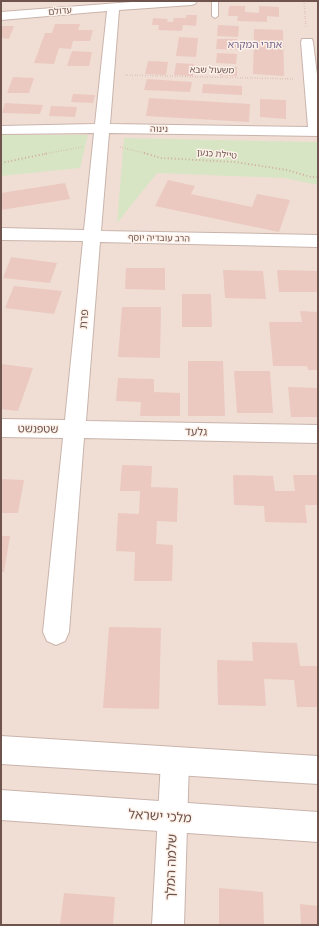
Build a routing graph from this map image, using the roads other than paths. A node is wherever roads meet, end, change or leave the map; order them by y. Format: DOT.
graph roads {
  1 [pos="191,1"];
  2 [pos="215,1"];
  3 [pos="113,7"];
  4 [pos="1,16"];
  5 [pos="215,16"];
  6 [pos="308,42"];
  7 [pos="102,128"];
  8 [pos="1,130"];
  9 [pos="317,132"];
  10 [pos="1,234"];
  11 [pos="92,236"];
  12 [pos="318,241"];
  13 [pos="1,428"];
  14 [pos="74,429"];
  15 [pos="318,434"];
  16 [pos="56,632"];
  17 [pos="1,750"];
  18 [pos="175,761"];
  19 [pos="318,770"];
  20 [pos="1,805"];
  21 [pos="173,817"];
  22 [pos="318,827"];
  23 [pos="168,925"];
  1 -- 3 [label="street, עדולם"];
  2 -- 5 [label="lane"];
  3 -- 4 [label="street, עדולם"];
  3 -- 7 [label="street, פרת"];
  6 -- 9 [label="street"];
  7 -- 8 [label="street, נינוה"];
  7 -- 9 [label="street, נינוה"];
  7 -- 11 [label="street, פרת"];
  10 -- 11 [label="street, הרב עובדיה יוסף"];
  11 -- 12 [label="street, הרב עובדיה יוסף"];
  11 -- 14 [label="street, פרת"];
  13 -- 14 [label="street, שטפנשט"];
  14 -- 15 [label="street, גלעד"];
  14 -- 16 [label="street, פרת"];
  17 -- 18 [label="street"];
  18 -- 19 [label="street"];
  18 -- 21 [label="street, שלמה המלך"];
  20 -- 21 [label="street, מלכי ישראל"];
  21 -- 22 [label="street, מלכי ישראל"];
  21 -- 23 [label="street, שלמה המלך"];
}
